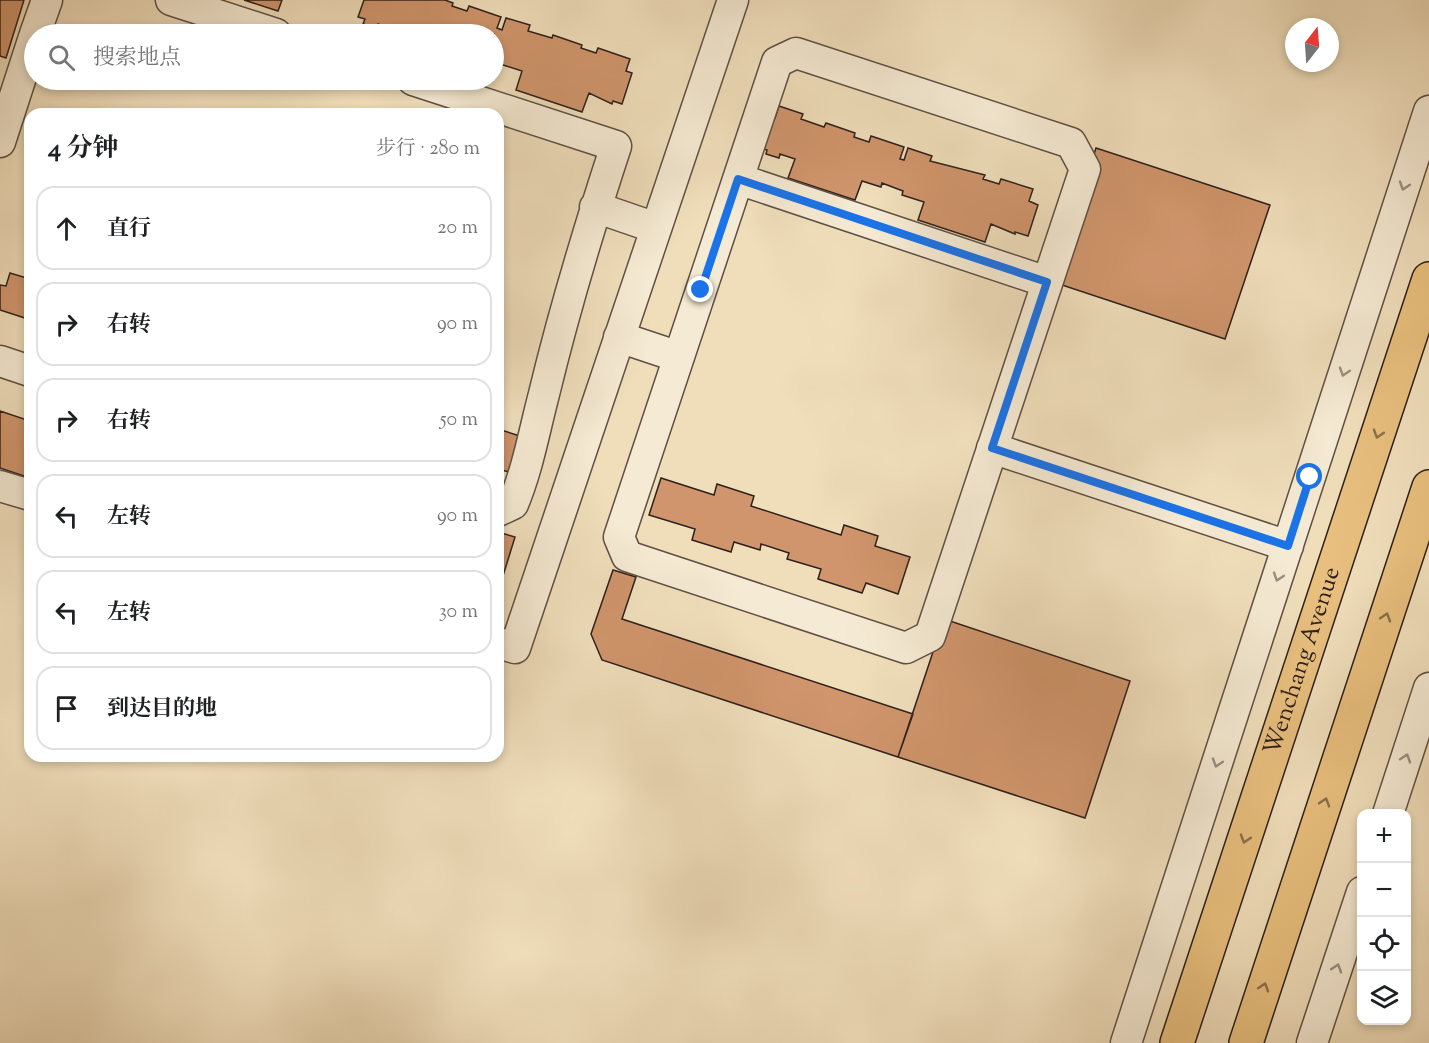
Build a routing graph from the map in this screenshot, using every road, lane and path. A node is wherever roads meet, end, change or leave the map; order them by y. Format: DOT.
graph roads {
  1 [pos="47,0"];
  2 [pos="171,0"];
  3 [pos="733,0"];
  4 [pos="39,24"];
  5 [pos="245,24"];
  6 [pos="24,69"];
  7 [pos="444,90"];
  8 [pos="499,108"];
  9 [pos="504,110"];
  10 [pos="1429,111"];
  11 [pos="0,142"];
  12 [pos="738,179"];
  13 [pos="596,207"];
  14 [pos="656,228"];
  15 [pos="1429,279"];
  16 [pos="1047,282"];
  17 [pos="620,337"];
  18 [pos="679,357"];
  19 [pos="0,361"];
  20 [pos="24,369"];
  21 [pos="992,448"];
  22 [pos="0,486"];
  23 [pos="1429,487"];
  24 [pos="24,493"];
  25 [pos="504,508"];
  26 [pos="1288,546"];
  27 [pos="504,645"];
  28 [pos="1429,688"];
  29 [pos="1389,809"];
  30 [pos="1357,907"];
  31 [pos="1126,1043"];
  32 [pos="1177,1043"];
  33 [pos="1246,1043"];
  34 [pos="1312,1043"];
  1 -- 4 [label="street"];
  2 -- 5 [label="street"];
  3 -- 14 [label="street"];
  6 -- 11 [label="street"];
  7 -- 8 [label="street"];
  9 -- 13 [label="street"];
  10 -- 26 [label="street, one-way"];
  12 -- 16 [label="street"];
  12 -- 16 [label="street"];
  12 -- 18 [label="street"];
  13 -- 14 [label="street"];
  13 -- 25 [label="street"];
  14 -- 17 [label="street"];
  15 -- 32 [label="main road, Wenchang Avenue, one-way"];
  16 -- 21 [label="street"];
  17 -- 18 [label="street"];
  17 -- 27 [label="street"];
  18 -- 21 [label="street"];
  19 -- 20 [label="street"];
  21 -- 26 [label="street"];
  22 -- 24 [label="street"];
  33 -- 23 [label="main road, one-way"];
  26 -- 31 [label="street, one-way"];
  29 -- 28 [label="street, one-way"];
  34 -- 30 [label="street, one-way"];
}
